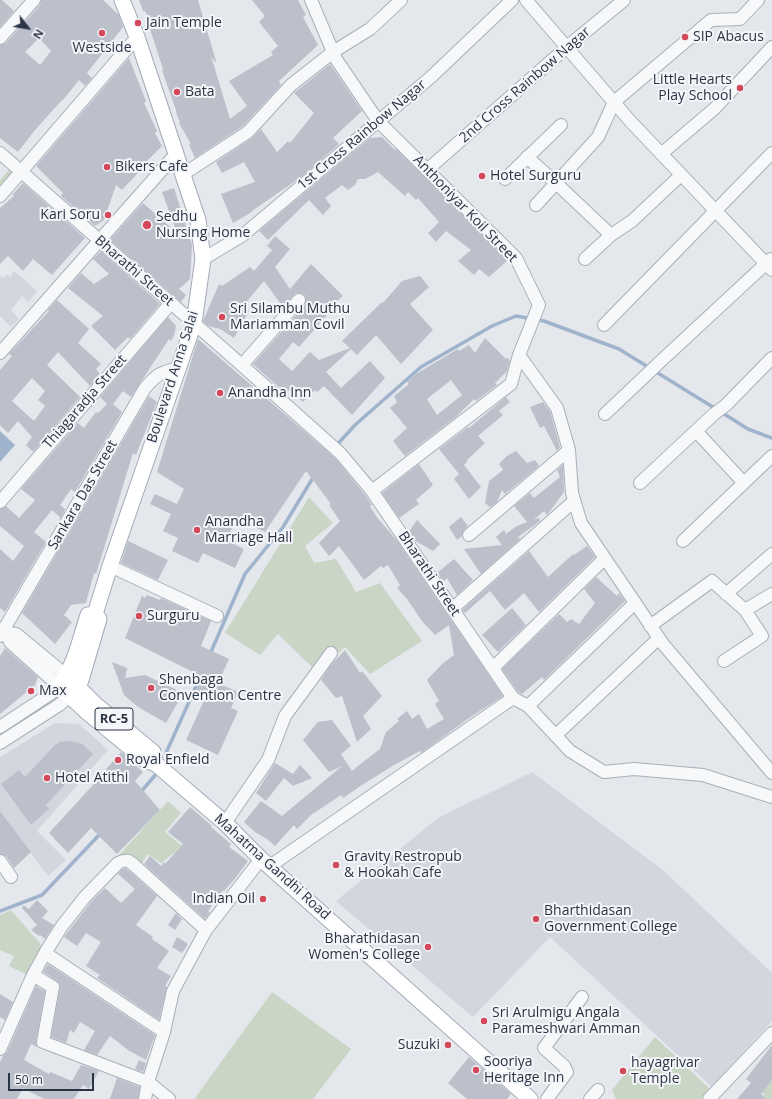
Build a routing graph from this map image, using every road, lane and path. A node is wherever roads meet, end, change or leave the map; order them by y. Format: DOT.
graph roads {
  1 [pos="34,0"];
  2 [pos="122,0"];
  3 [pos="311,0"];
  4 [pos="401,0"];
  5 [pos="512,0"];
  6 [pos="526,0"];
  7 [pos="624,0"];
  8 [pos="758,0"];
  9 [pos="137,37"];
  10 [pos="0,38"];
  11 [pos="567,47"];
  12 [pos="772,47"];
  13 [pos="333,52"];
  14 [pos="614,102"];
  15 [pos="378,121"];
  16 [pos="561,125"];
  17 [pos="0,153"];
  18 [pos="772,153"];
  19 [pos="661,154"];
  20 [pos="175,155"];
  21 [pos="527,157"];
  22 [pos="428,170"];
  23 [pos="21,172"];
  24 [pos="182,175"];
  25 [pos="681,175"];
  26 [pos="505,179"];
  27 [pos="556,183"];
  28 [pos="0,196"];
  29 [pos="536,205"];
  30 [pos="714,211"];
  31 [pos="611,235"];
  32 [pos="99,240"];
  33 [pos="204,259"];
  34 [pos="585,259"];
  35 [pos="770,264"];
  36 [pos="299,300"];
  37 [pos="171,303"];
  38 [pos="194,323"];
  39 [pos="604,325"];
  40 [pos="0,353"];
  41 [pos="519,355"];
  42 [pos="772,358"];
  43 [pos="242,365"];
  44 [pos="178,368"];
  45 [pos="605,414"];
  46 [pos="696,431"];
  47 [pos="569,450"];
  48 [pos="772,456"];
  49 [pos="640,482"];
  50 [pos="743,482"];
  51 [pos="372,491"];
  52 [pos="574,500"];
  53 [pos="0,502"];
  54 [pos="469,535"];
  55 [pos="683,541"];
  56 [pos="772,554"];
  57 [pos="604,559"];
  58 [pos="110,566"];
  59 [pos="726,594"];
  60 [pos="772,594"];
  61 [pos="635,603"];
  62 [pos="452,608"];
  63 [pos="745,610"];
  64 [pos="95,614"];
  65 [pos="217,616"];
  66 [pos="650,626"];
  67 [pos="3,632"];
  68 [pos="659,638"];
  69 [pos="330,653"];
  70 [pos="724,661"];
  71 [pos="493,668"];
  72 [pos="63,681"];
  73 [pos="74,691"];
  74 [pos="514,698"];
  75 [pos="528,706"];
  76 [pos="0,727"];
  77 [pos="556,735"];
  78 [pos="0,743"];
  79 [pos="772,773"];
  80 [pos="772,797"];
  81 [pos="225,823"];
  82 [pos="0,861"];
  83 [pos="266,862"];
  84 [pos="11,877"];
  85 [pos="206,930"];
  86 [pos="45,953"];
  87 [pos="33,975"];
  88 [pos="582,997"];
  89 [pos="164,1032"];
  90 [pos="772,1033"];
  91 [pos="0,1049"];
  92 [pos="148,1082"];
  93 [pos="145,1099"];
  94 [pos="169,1099"];
  95 [pos="530,1099"];
  96 [pos="547,1099"];
  97 [pos="710,1099"];
  1 -- 10 [label="street"];
  2 -- 9 [label="main road, Boulevard Anna Salai"];
  3 -- 13 [label="street, Anthoniyar Koil Street"];
  4 -- 13 [label="street"];
  5 -- 15 [label="street, 1st Cross Rainbow Nagar"];
  6 -- 11 [label="street"];
  7 -- 11 [label="street, 2nd Cross Rainbow Nagar"];
  8 -- 14 [label="street"];
  9 -- 20 [label="main road, Boulevard Anna Salai"];
  9 -- 23 [label="street"];
  11 -- 14 [label="street"];
  11 -- 22 [label="street, 2nd Cross Rainbow Nagar"];
  12 -- 19 [label="street"];
  13 -- 15 [label="street, Anthoniyar Koil Street"];
  13 -- 24 [label="street"];
  14 -- 19 [label="street"];
  14 -- 27 [label="street"];
  15 -- 22 [label="street, Anthoniyar Koil Street"];
  15 -- 33 [label="street, 1st Cross Rainbow Nagar"];
  16 -- 21 [label="street"];
  17 -- 23 [label="street, Bharathi Street"];
  18 -- 30 [label="street"];
  19 -- 25 [label="street"];
  20 -- 24 [label="main road, Boulevard Anna Salai"];
  20 -- 32 [label="street"];
  21 -- 26 [label="street"];
  21 -- 27 [label="street"];
  22 -- 41 [label="street, Anthoniyar Koil Street"];
  23 -- 28 [label="street"];
  23 -- 32 [label="street, Bharathi Street"];
  24 -- 33 [label="main road, Boulevard Anna Salai"];
  25 -- 30 [label="street"];
  25 -- 31 [label="street"];
  27 -- 29 [label="street"];
  27 -- 31 [label="street"];
  30 -- 35 [label="street"];
  30 -- 39 [label="street"];
  31 -- 34 [label="street"];
  32 -- 37 [label="street, Bharathi Street"];
  32 -- 40 [label="street"];
  33 -- 38 [label="main road, Boulevard Anna Salai"];
  35 -- 45 [label="street"];
  36 -- 43 [label="street"];
  37 -- 38 [label="street, Bharathi Street"];
  37 -- 53 [label="street, Thiagaradja Street"];
  38 -- 43 [label="street, Bharathi Street"];
  38 -- 44 [label="main road, Boulevard Anna Salai"];
  41 -- 47 [label="street"];
  41 -- 51 [label="street, Anthoniyar Koil Street"];
  42 -- 46 [label="street"];
  43 -- 51 [label="street, Bharathi Street"];
  44 -- 58 [label="main road, Boulevard Anna Salai"];
  44 -- 67 [label="street, Sankara Das Street"];
  46 -- 49 [label="street"];
  46 -- 50 [label="street"];
  47 -- 52 [label="street"];
  47 -- 54 [label="street"];
  48 -- 50 [label="street"];
  50 -- 55 [label="street"];
  51 -- 62 [label="street, Bharathi Street"];
  52 -- 57 [label="street"];
  52 -- 62 [label="street"];
  56 -- 59 [label="street"];
  57 -- 61 [label="street"];
  57 -- 71 [label="street"];
  58 -- 64 [label="main road, Boulevard Anna Salai"];
  58 -- 65 [label="street"];
  59 -- 63 [label="street"];
  59 -- 66 [label="street"];
  60 -- 63 [label="street"];
  61 -- 66 [label="street"];
  61 -- 75 [label="street"];
  62 -- 71 [label="street, Bharathi Street"];
  63 -- 70 [label="street"];
  64 -- 72 [label="main road, Boulevard Anna Salai"];
  64 -- 73 [label="main road, Boulevard Anna Salai"];
  66 -- 68 [label="street"];
  67 -- 72 [label="street, Mahatma Gandhi Road / RC-5"];
  68 -- 77 [label="street"];
  68 -- 79 [label="street"];
  69 -- 81 [label="street"];
  71 -- 74 [label="street, Bharathi Street"];
  72 -- 73 [label="main road, Mahatma Gandhi Road / RC-5"];
  72 -- 76 [label="street"];
  73 -- 78 [label="street"];
  73 -- 81 [label="main road, Mahatma Gandhi Road / RC-5"];
  74 -- 75 [label="street"];
  74 -- 83 [label="street"];
  75 -- 77 [label="street"];
  77 -- 80 [label="street"];
  81 -- 83 [label="main road, Mahatma Gandhi Road / RC-5"];
  82 -- 84 [label="street"];
  83 -- 85 [label="street"];
  83 -- 95 [label="main road, Mahatma Gandhi Road / RC-5"];
  85 -- 86 [label="street"];
  85 -- 89 [label="street"];
  86 -- 87 [label="street"];
  86 -- 89 [label="street"];
  87 -- 91 [label="street"];
  87 -- 92 [label="street"];
  88 -- 96 [label="street"];
  89 -- 92 [label="street"];
  90 -- 97 [label="street"];
  92 -- 93 [label="street"];
  92 -- 94 [label="street"];
}
